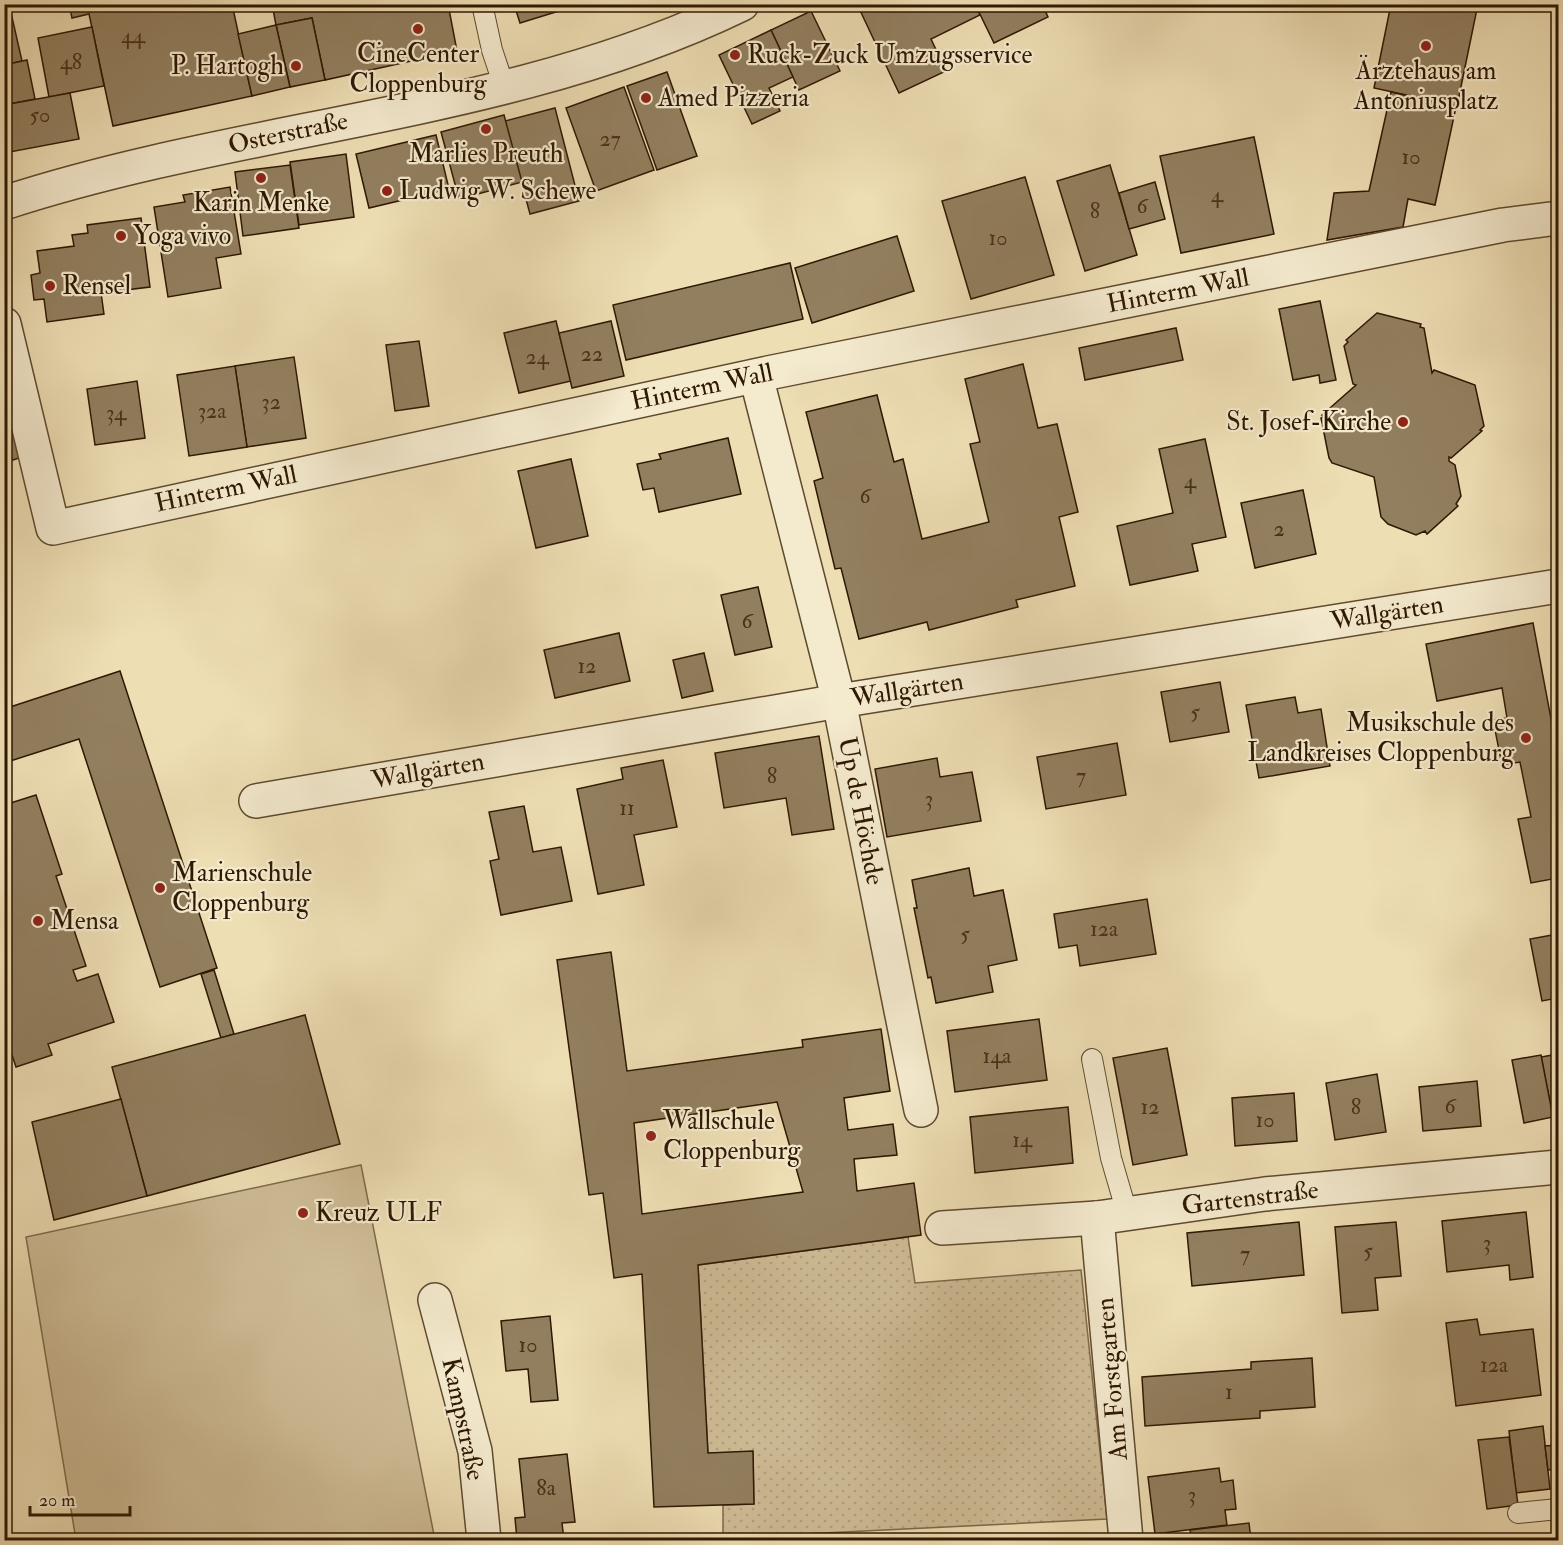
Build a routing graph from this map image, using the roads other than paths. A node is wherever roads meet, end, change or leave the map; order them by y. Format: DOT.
graph roads {
  1 [pos="482,4"];
  2 [pos="742,4"];
  3 [pos="504,86"];
  4 [pos="4,203"];
  5 [pos="1558,218"];
  6 [pos="4,324"];
  7 [pos="756,375"];
  8 [pos="1558,586"];
  9 [pos="839,701"];
  10 [pos="256,801"];
  11 [pos="1092,1059"];
  12 [pos="921,1110"];
  13 [pos="1558,1167"];
  14 [pos="1112,1216"];
  15 [pos="942,1228"];
  16 [pos="435,1299"];
  17 [pos="1558,1509"];
  18 [pos="1518,1513"];
  19 [pos="484,1540"];
  20 [pos="1126,1540"];
  1 -- 3 [label="lane"];
  2 -- 3 [label="street, Osterstraße"];
  3 -- 4 [label="street, Osterstraße"];
  5 -- 7 [label="street, Hinterm Wall"];
  6 -- 7 [label="street, Hinterm Wall"];
  7 -- 9 [label="street, Up de Höchde"];
  8 -- 9 [label="street, Wallgärten"];
  9 -- 10 [label="street, Wallgärten"];
  9 -- 12 [label="street, Up de Höchde"];
  11 -- 14 [label="lane"];
  13 -- 14 [label="street, Gartenstraße"];
  14 -- 15 [label="street, Gartenstraße"];
  14 -- 20 [label="street, Am Forstgarten"];
  16 -- 19 [label="street, Kampstraße"];
  17 -- 18 [label="lane"];
}
